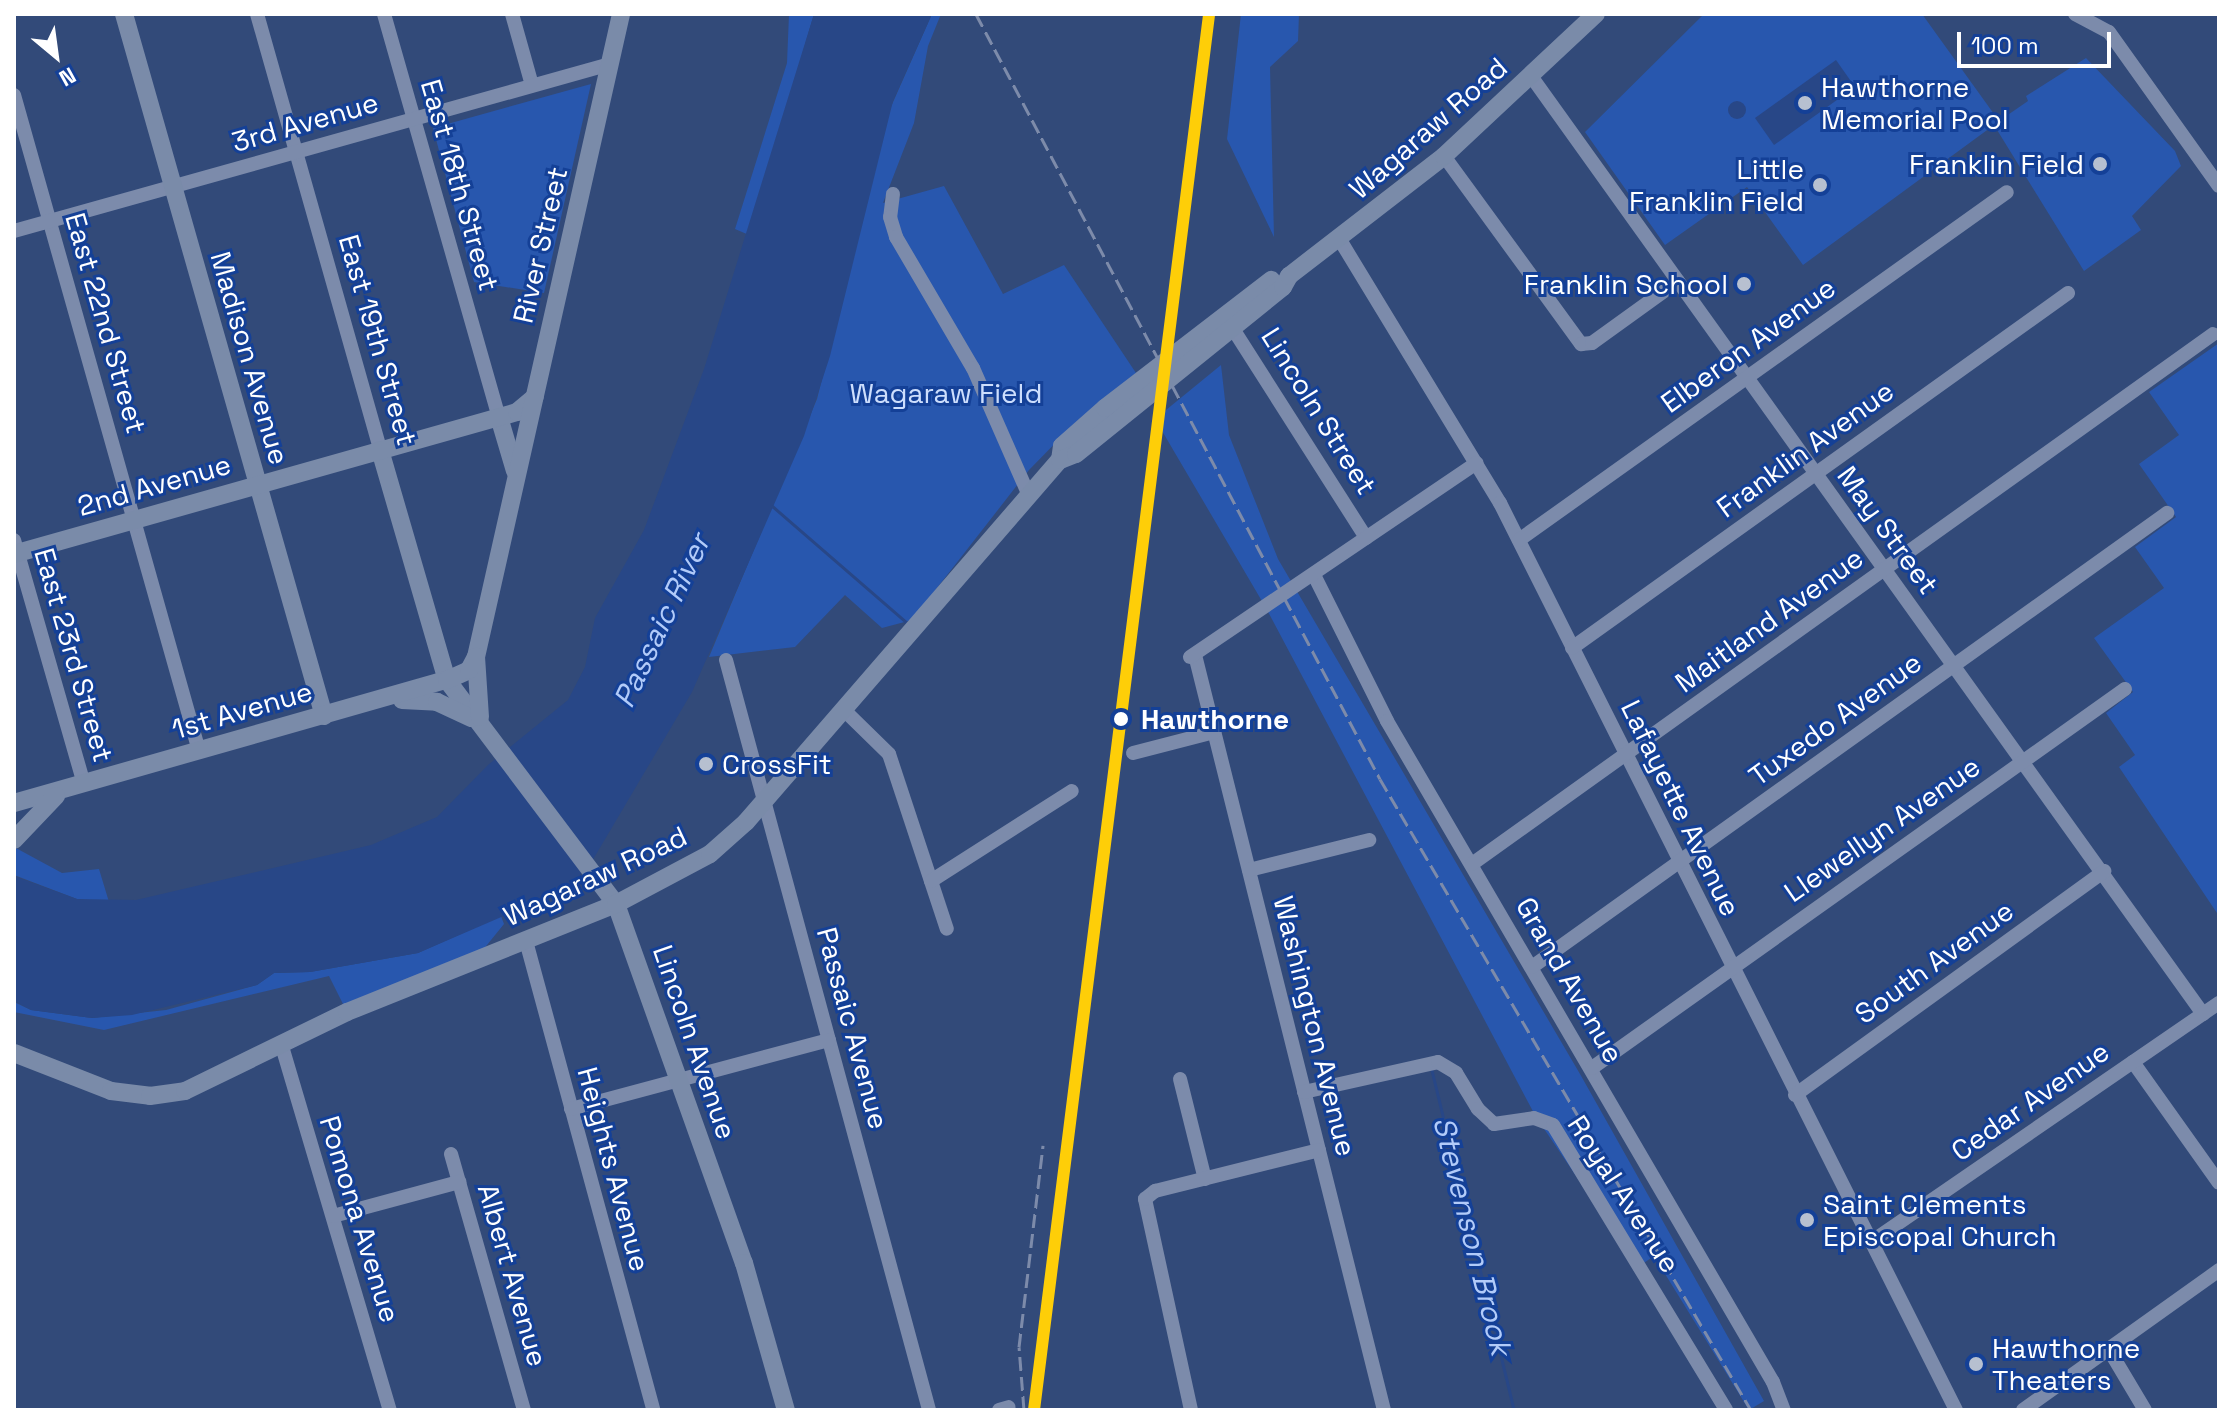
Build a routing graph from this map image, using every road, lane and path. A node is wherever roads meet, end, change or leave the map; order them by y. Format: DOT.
graph roads {
  1 [pos="124,14"];
  2 [pos="257,14"];
  3 [pos="384,14"];
  4 [pos="512,14"];
  5 [pos="621,14"];
  6 [pos="1596,14"];
  7 [pos="2075,14"];
  8 [pos="610,64"];
  9 [pos="1531,76"];
  10 [pos="532,85"];
  11 [pos="14,95"];
  12 [pos="413,119"];
  13 [pos="295,152"];
  14 [pos="1444,156"];
  15 [pos="2219,186"];
  16 [pos="172,187"];
  17 [pos="2007,192"];
  18 [pos="893,194"];
  19 [pos="50,221"];
  20 [pos="14,231"];
  21 [pos="1340,240"];
  22 [pos="1678,281"];
  23 [pos="2068,293"];
  24 [pos="1227,320"];
  25 [pos="2213,334"];
  26 [pos="1747,378"];
  27 [pos="535,397"];
  28 [pos="499,417"];
  29 [pos="380,450"];
  30 [pos="1477,463"];
  31 [pos="1816,474"];
  32 [pos="257,485"];
  33 [pos="515,489"];
  34 [pos="1028,493"];
  35 [pos="2167,513"];
  36 [pos="134,520"];
  37 [pos="1366,538"];
  38 [pos="1519,540"];
  39 [pos="15,549"];
  40 [pos="1885,570"];
  41 [pos="1314,575"];
  42 [pos="1572,648"];
  43 [pos="476,657"];
  44 [pos="726,660"];
  45 [pos="1953,666"];
  46 [pos="447,680"];
  47 [pos="2125,689"];
  48 [pos="363,705"];
  49 [pos="844,710"];
  50 [pos="324,716"];
  51 [pos="484,727"];
  52 [pos="1214,732"];
  53 [pos="199,751"];
  54 [pos="1133,753"];
  55 [pos="1626,755"];
  56 [pos="2023,761"];
  57 [pos="79,785"];
  58 [pos="1072,791"];
  59 [pos="764,800"];
  60 [pos="14,803"];
  61 [pos="14,840"];
  62 [pos="1369,840"];
  63 [pos="1679,862"];
  64 [pos="1472,864"];
  65 [pos="1249,870"];
  66 [pos="2104,871"];
  67 [pos="931,881"];
  68 [pos="616,904"];
  69 [pos="947,929"];
  70 [pos="526,941"];
  71 [pos="1532,967"];
  72 [pos="1732,968"];
  73 [pos="2219,1003"];
  74 [pos="2203,1014"];
  75 [pos="829,1040"];
  76 [pos="281,1043"];
  77 [pos="14,1053"];
  78 [pos="2133,1062"];
  79 [pos="1592,1068"];
  80 [pos="1180,1079"];
  81 [pos="679,1080"];
  82 [pos="1304,1092"];
  83 [pos="1795,1095"];
  84 [pos="571,1109"];
  85 [pos="1319,1150"];
  86 [pos="451,1154"];
  87 [pos="1205,1179"];
  88 [pos="459,1182"];
  89 [pos="2219,1183"];
  90 [pos="333,1216"];
  91 [pos="1871,1242"];
  92 [pos="2219,1270"];
  93 [pos="2108,1348"];
  94 [pos="390,1410"];
  95 [pos="524,1410"];
  96 [pos="653,1410"];
  97 [pos="786,1410"];
  98 [pos="929,1410"];
  99 [pos="1191,1410"];
  100 [pos="1384,1410"];
  101 [pos="1726,1410"];
  102 [pos="1784,1410"];
  103 [pos="1956,1410"];
  104 [pos="2023,1410"];
  105 [pos="2145,1410"];
  1 -- 16 [label="main road, Madison Avenue"];
  2 -- 13 [label="street, East 19th Street"];
  3 -- 12 [label="street, East 18th Street"];
  4 -- 10 [label="street"];
  5 -- 8 [label="main road, River Street"];
  6 -- 9 [label="main road, Wagaraw Road"];
  7 -- 15 [label="street"];
  8 -- 10 [label="street, 3rd Avenue"];
  8 -- 27 [label="main road, River Street"];
  9 -- 14 [label="main road, Wagaraw Road"];
  9 -- 22 [label="street, May Street"];
  10 -- 12 [label="street, 3rd Avenue"];
  11 -- 19 [label="street, East 22nd Street"];
  12 -- 13 [label="street, 3rd Avenue"];
  12 -- 28 [label="street, East 18th Street"];
  13 -- 16 [label="street, 3rd Avenue"];
  13 -- 29 [label="street, East 19th Street"];
  14 -- 21 [label="main road, Wagaraw Road"];
  14 -- 22 [label="street"];
  16 -- 19 [label="street, 3rd Avenue"];
  16 -- 32 [label="main road, Madison Avenue"];
  17 -- 26 [label="street, Elberon Avenue"];
  18 -- 34 [label="street"];
  19 -- 20 [label="street, 3rd Avenue"];
  19 -- 36 [label="street, East 22nd Street"];
  21 -- 24 [label="main road, Wagaraw Road"];
  21 -- 30 [label="street, Lafayette Avenue"];
  22 -- 26 [label="street, May Street"];
  23 -- 31 [label="street, Franklin Avenue"];
  24 -- 34 [label="main road, Wagaraw Road"];
  24 -- 37 [label="street, Lincoln Street"];
  25 -- 40 [label="street, Maitland Avenue"];
  26 -- 31 [label="street, May Street"];
  26 -- 38 [label="street, Elberon Avenue"];
  27 -- 28 [label="main road, 2nd Avenue"];
  27 -- 33 [label="main road, River Street"];
  28 -- 29 [label="main road, 2nd Avenue"];
  28 -- 33 [label="main road, River Street"];
  29 -- 32 [label="main road, 2nd Avenue"];
  29 -- 46 [label="main road, East 19th Street"];
  30 -- 37 [label="street"];
  30 -- 38 [label="street, Lafayette Avenue"];
  31 -- 40 [label="street, May Street"];
  31 -- 42 [label="street, Franklin Avenue"];
  32 -- 36 [label="main road, 2nd Avenue"];
  32 -- 50 [label="main road, Madison Avenue"];
  33 -- 43 [label="main road, River Street"];
  34 -- 49 [label="main road, Wagaraw Road"];
  35 -- 45 [label="street, Tuxedo Avenue"];
  36 -- 39 [label="main road, 2nd Avenue"];
  36 -- 53 [label="street, East 22nd Street"];
  37 -- 41 [label="street"];
  38 -- 42 [label="street, Lafayette Avenue"];
  39 -- 57 [label="street, East 23rd Street"];
  40 -- 45 [label="street, May Street"];
  40 -- 55 [label="street, Maitland Avenue"];
  41 -- 52 [label="street, Washington Avenue"];
  41 -- 64 [label="street, Grand Avenue"];
  42 -- 55 [label="street, Lafayette Avenue"];
  43 -- 46 [label="main road, 1st Avenue"];
  43 -- 51 [label="main road, River Street"];
  44 -- 59 [label="street, Passaic Avenue"];
  45 -- 56 [label="street, May Street"];
  45 -- 63 [label="street, Tuxedo Avenue"];
  46 -- 48 [label="main road, 1st Avenue"];
  46 -- 51 [label="main road"];
  47 -- 56 [label="street, Llewellyn Avenue"];
  48 -- 50 [label="main road, 1st Avenue"];
  48 -- 51 [label="main road"];
  49 -- 59 [label="main road, Wagaraw Road"];
  49 -- 67 [label="street"];
  50 -- 53 [label="main road, 1st Avenue"];
  51 -- 68 [label="main road, Lincoln Avenue"];
  52 -- 54 [label="street"];
  52 -- 65 [label="street, Washington Avenue"];
  53 -- 57 [label="main road, 1st Avenue"];
  55 -- 63 [label="street, Lafayette Avenue"];
  55 -- 64 [label="street, Maitland Avenue"];
  56 -- 66 [label="street, May Street"];
  56 -- 72 [label="street, Llewellyn Avenue"];
  57 -- 60 [label="main road, 1st Avenue"];
  57 -- 61 [label="main road"];
  58 -- 67 [label="street"];
  59 -- 68 [label="main road, Wagaraw Road"];
  59 -- 75 [label="street, Passaic Avenue"];
  62 -- 65 [label="street"];
  63 -- 71 [label="street, Tuxedo Avenue"];
  63 -- 72 [label="street, Lafayette Avenue"];
  64 -- 71 [label="street, Grand Avenue"];
  65 -- 82 [label="street, Washington Avenue"];
  66 -- 74 [label="street, May Street"];
  66 -- 83 [label="street, South Avenue"];
  67 -- 69 [label="street"];
  68 -- 70 [label="main road, Wagaraw Road"];
  68 -- 81 [label="main road, Lincoln Avenue"];
  70 -- 76 [label="main road, Wagaraw Road"];
  70 -- 84 [label="street, Heights Avenue"];
  71 -- 79 [label="street, Grand Avenue"];
  72 -- 79 [label="street, Llewellyn Avenue"];
  72 -- 83 [label="street, Lafayette Avenue"];
  73 -- 74 [label="street, Cedar Avenue"];
  74 -- 78 [label="street, Cedar Avenue"];
  75 -- 81 [label="street"];
  75 -- 98 [label="street, Passaic Avenue"];
  76 -- 77 [label="main road, Wagaraw Road"];
  76 -- 90 [label="street, Pomona Avenue"];
  78 -- 89 [label="street"];
  78 -- 91 [label="street, Cedar Avenue"];
  79 -- 102 [label="street, Grand Avenue"];
  80 -- 87 [label="street"];
  81 -- 84 [label="street"];
  81 -- 97 [label="main road, Lincoln Avenue"];
  82 -- 85 [label="street, Washington Avenue"];
  82 -- 101 [label="street, Royal Avenue"];
  83 -- 91 [label="street, Lafayette Avenue"];
  84 -- 96 [label="street, Heights Avenue"];
  85 -- 87 [label="street"];
  85 -- 100 [label="street, Washington Avenue"];
  86 -- 88 [label="street, Albert Avenue"];
  87 -- 99 [label="street"];
  88 -- 90 [label="street"];
  88 -- 95 [label="street, Albert Avenue"];
  90 -- 94 [label="street, Pomona Avenue"];
  91 -- 103 [label="street, Lafayette Avenue"];
  92 -- 93 [label="street"];
  93 -- 104 [label="street"];
  93 -- 105 [label="street"];
}
